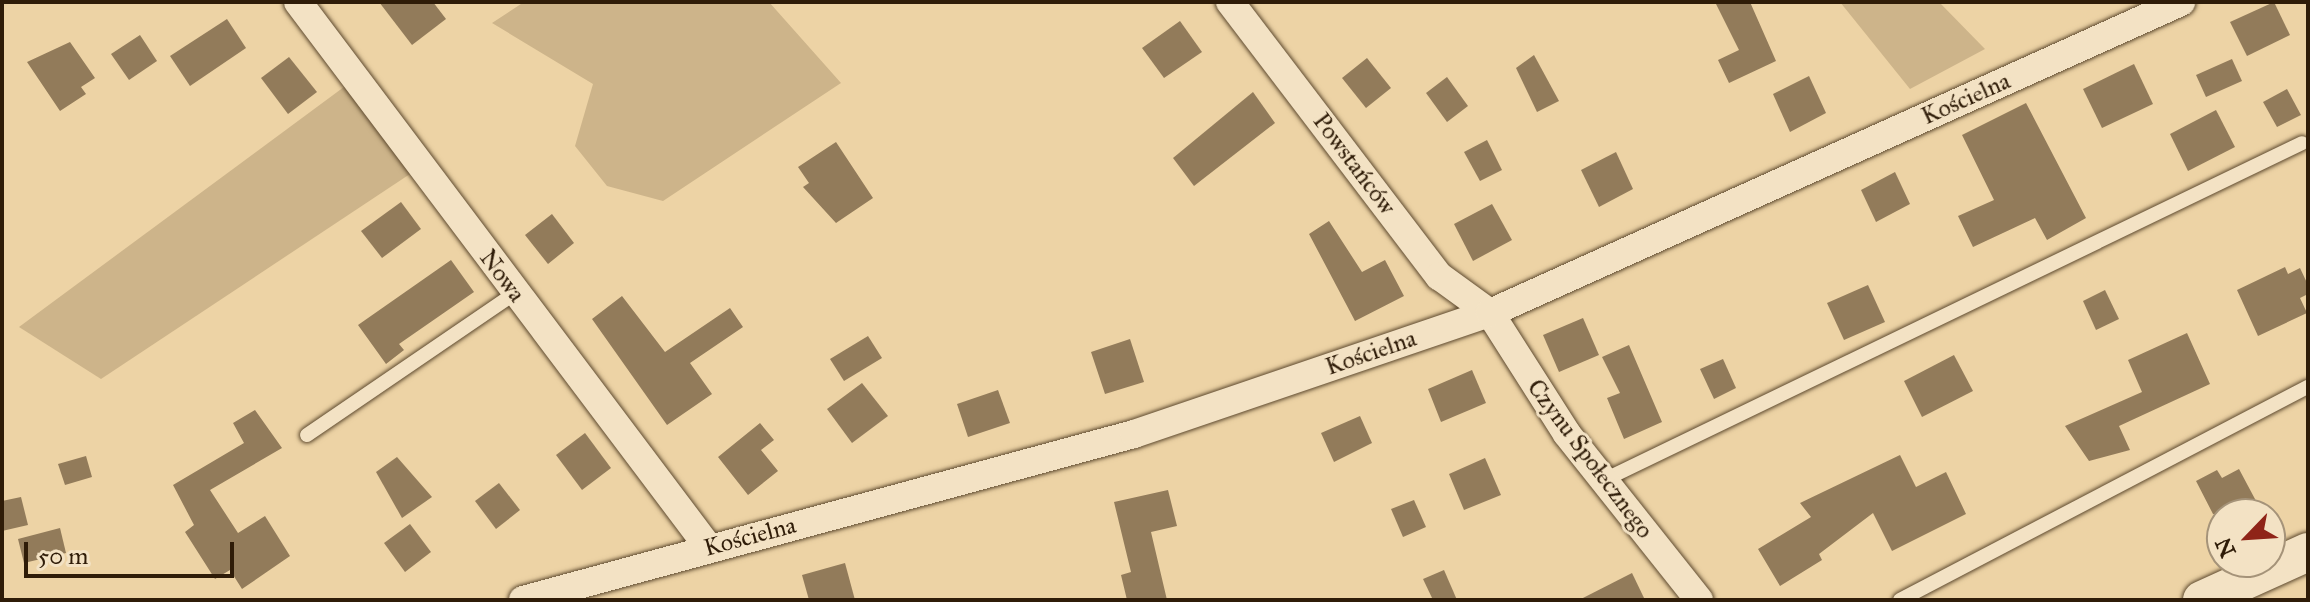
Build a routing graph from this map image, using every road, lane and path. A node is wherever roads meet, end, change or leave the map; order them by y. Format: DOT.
graph roads {
  1 [pos="298,2"];
  2 [pos="1230,2"];
  3 [pos="2181,2"];
  4 [pos="2302,143"];
  5 [pos="515,293"];
  6 [pos="1490,313"];
  7 [pos="2308,387"];
  8 [pos="307,435"];
  9 [pos="1602,481"];
  10 [pos="709,548"];
  11 [pos="2308,552"];
  12 [pos="630,586"];
  13 [pos="523,600"];
  14 [pos="1699,600"];
  15 [pos="1900,600"];
  16 [pos="2202,600"];
  1 -- 5 [label="street, Nowa"];
  2 -- 6 [label="street, Powstańców"];
  3 -- 6 [label="street, Kościelna"];
  4 -- 9 [label="lane"];
  5 -- 8 [label="lane"];
  5 -- 10 [label="street, Nowa"];
  6 -- 9 [label="street, Czynu Społecznego"];
  6 -- 10 [label="street, Kościelna"];
  7 -- 15 [label="lane"];
  9 -- 14 [label="street, Czynu Społecznego"];
  10 -- 12 [label="street, Kościelna"];
  11 -- 16 [label="main road"];
  12 -- 13 [label="street, Kościelna"];
}
